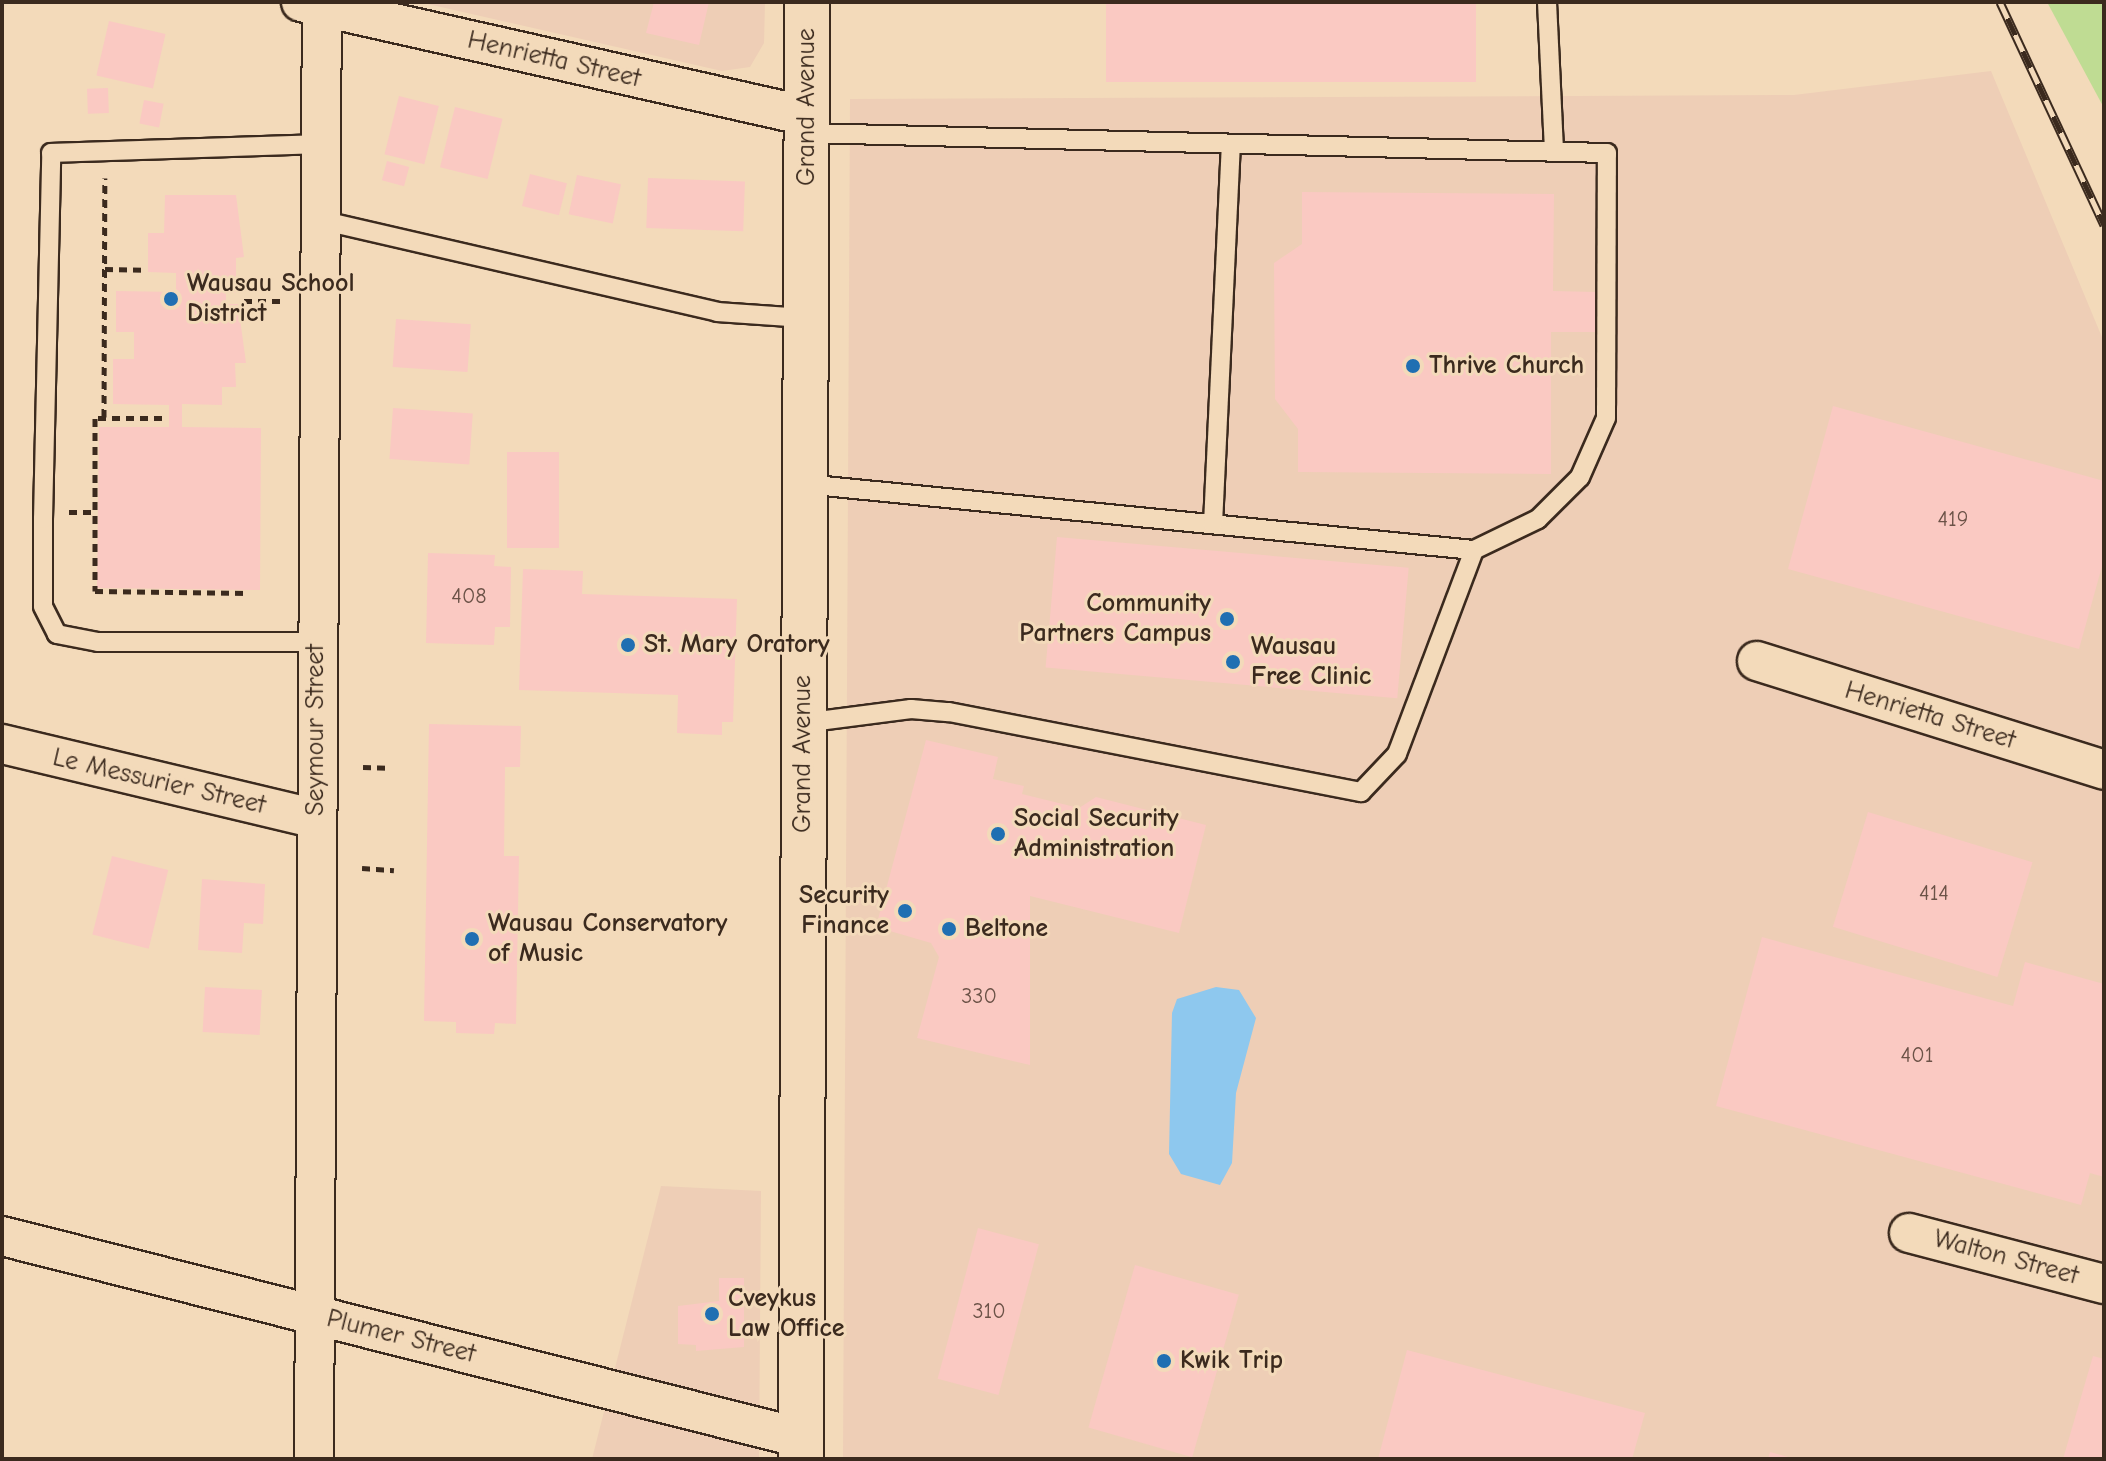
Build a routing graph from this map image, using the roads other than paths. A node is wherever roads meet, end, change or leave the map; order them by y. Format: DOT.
graph roads {
  1 [pos="807,2"];
  2 [pos="1547,2"];
  3 [pos="315,4"];
  4 [pos="807,125"];
  5 [pos="321,144"];
  6 [pos="1231,144"];
  7 [pos="1554,152"];
  8 [pos="320,220"];
  9 [pos="804,318"];
  10 [pos="804,484"];
  11 [pos="1213,524"];
  12 [pos="1474,550"];
  13 [pos="316,642"];
  14 [pos="1757,661"];
  15 [pos="803,723"];
  16 [pos="2,744"];
  17 [pos="2104,770"];
  18 [pos="316,819"];
  19 [pos="1909,1233"];
  20 [pos="2,1236"];
  21 [pos="2104,1284"];
  22 [pos="316,1316"];
  23 [pos="801,1448"];
  24 [pos="314,1459"];
  1 -- 4 [label="main road, Grand Avenue"];
  2 -- 7 [label="lane"];
  3 -- 4 [label="street, Henrietta Street"];
  3 -- 5 [label="street, Seymour Street"];
  4 -- 6 [label="lane"];
  4 -- 9 [label="main road, Grand Avenue"];
  5 -- 8 [label="street, Seymour Street"];
  5 -- 13 [label="lane"];
  6 -- 7 [label="lane"];
  6 -- 11 [label="lane"];
  7 -- 12 [label="lane"];
  8 -- 9 [label="lane"];
  8 -- 13 [label="street, Seymour Street"];
  9 -- 10 [label="main road, Grand Avenue"];
  10 -- 11 [label="lane"];
  10 -- 15 [label="main road, Grand Avenue"];
  11 -- 12 [label="lane"];
  12 -- 15 [label="lane"];
  13 -- 18 [label="street, Seymour Street"];
  14 -- 17 [label="street, Henrietta Street"];
  15 -- 23 [label="main road, Grand Avenue"];
  16 -- 18 [label="street, Le Messurier Street"];
  18 -- 22 [label="street, Seymour Street"];
  19 -- 21 [label="street, Walton Street"];
  20 -- 22 [label="street, Plumer Street"];
  22 -- 23 [label="street, Plumer Street"];
  22 -- 24 [label="street, Seymour Street"];
}
